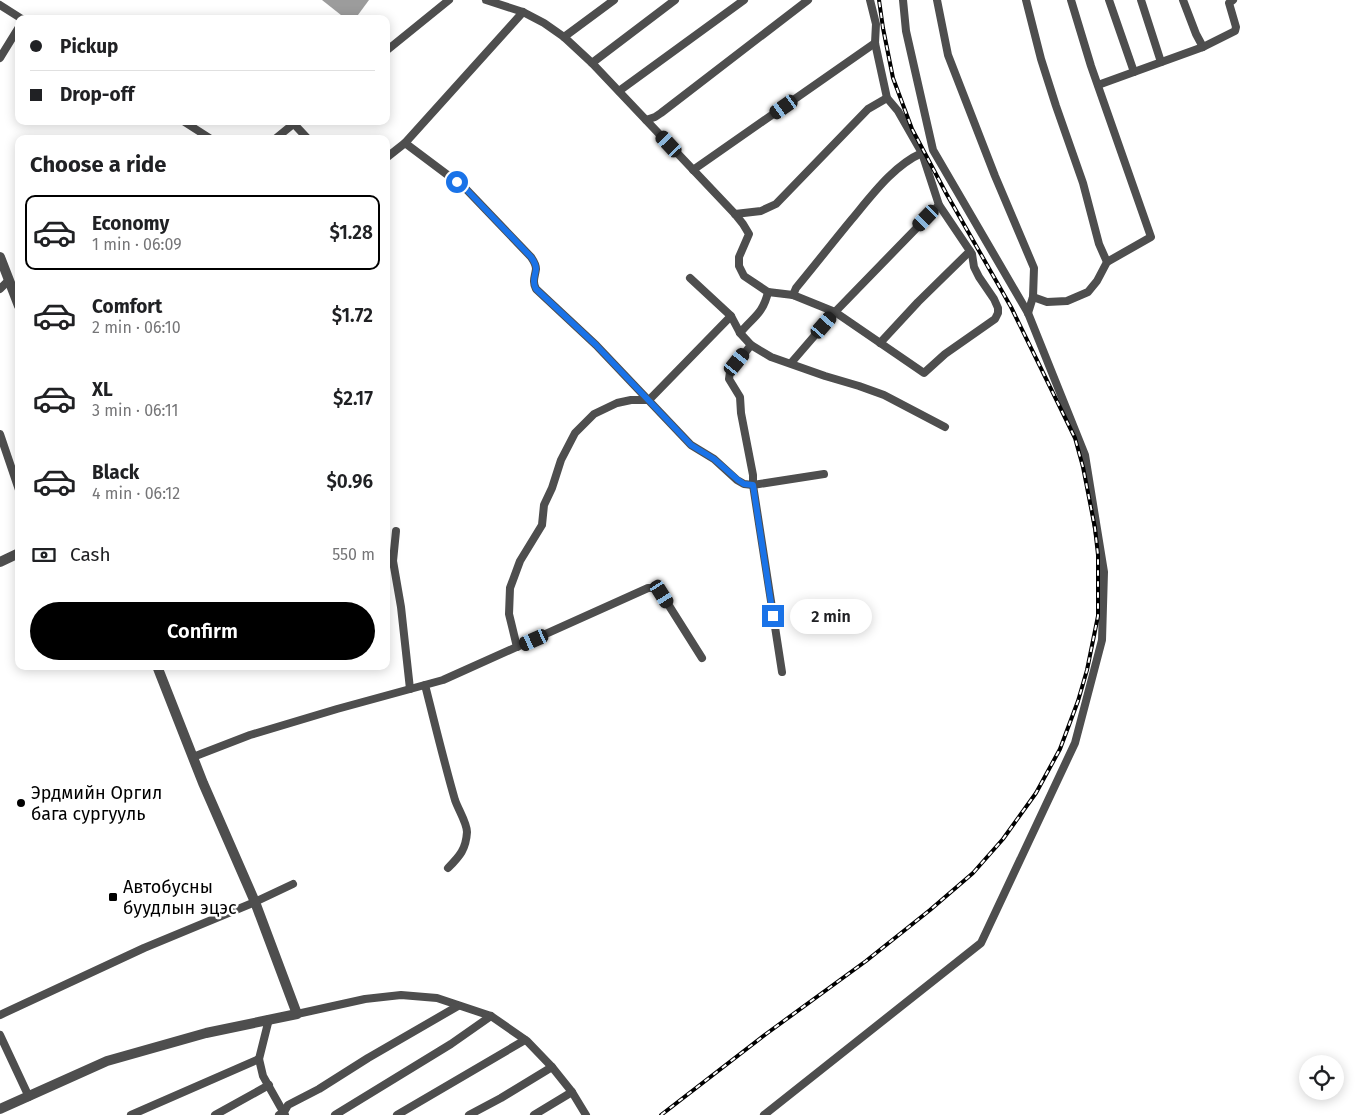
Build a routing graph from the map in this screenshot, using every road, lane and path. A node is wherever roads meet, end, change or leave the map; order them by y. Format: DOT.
graph roads {
  1 [pos="449,0"];
  2 [pos="486,0"];
  3 [pos="614,0"];
  4 [pos="676,0"];
  5 [pos="744,0"];
  6 [pos="808,0"];
  7 [pos="870,0"];
  8 [pos="903,0"];
  9 [pos="937,0"];
  10 [pos="1026,0"];
  11 [pos="1071,0"];
  12 [pos="1109,0"];
  13 [pos="1141,0"];
  14 [pos="1183,0"];
  15 [pos="1229,1"];
  16 [pos="0,5"];
  17 [pos="523,12"];
  18 [pos="16,15"];
  19 [pos="15,34"];
  20 [pos="564,37"];
  21 [pos="875,44"];
  22 [pos="1203,47"];
  23 [pos="390,48"];
  24 [pos="0,58"];
  25 [pos="1161,62"];
  26 [pos="592,63"];
  27 [pos="1134,72"];
  28 [pos="1098,85"];
  29 [pos="619,91"];
  30 [pos="887,98"];
  31 [pos="646,120"];
  32 [pos="189,125"];
  33 [pos="292,125"];
  34 [pos="297,125"];
  35 [pos="205,135"];
  36 [pos="280,135"];
  37 [pos="305,135"];
  38 [pos="405,143"];
  39 [pos="922,153"];
  40 [pos="390,155"];
  41 [pos="693,170"];
  42 [pos="939,205"];
  43 [pos="735,214"];
  44 [pos="970,251"];
  45 [pos="0,257"];
  46 [pos="1107,262"];
  47 [pos="690,278"];
  48 [pos="9,280"];
  49 [pos="0,289"];
  50 [pos="768,292"];
  51 [pos="793,295"];
  52 [pos="15,296"];
  53 [pos="1033,297"];
  54 [pos="835,312"];
  55 [pos="1028,313"];
  56 [pos="731,316"];
  57 [pos="740,333"];
  58 [pos="880,343"];
  59 [pos="751,345"];
  60 [pos="791,364"];
  61 [pos="649,400"];
  62 [pos="945,428"];
  63 [pos="0,434"];
  64 [pos="824,474"];
  65 [pos="15,478"];
  66 [pos="753,485"];
  67 [pos="396,531"];
  68 [pos="15,556"];
  69 [pos="0,562"];
  70 [pos="517,647"];
  71 [pos="702,658"];
  72 [pos="159,670"];
  73 [pos="782,672"];
  74 [pos="425,685"];
  75 [pos="410,689"];
  76 [pos="193,758"];
  77 [pos="448,868"];
  78 [pos="292,884"];
  79 [pos="255,902"];
  80 [pos="458,1006"];
  81 [pos="0,1014"];
  82 [pos="297,1014"];
  83 [pos="491,1016"];
  84 [pos="269,1019"];
  85 [pos="0,1035"];
  86 [pos="525,1040"];
  87 [pos="259,1059"];
  88 [pos="552,1067"];
  89 [pos="268,1086"];
  90 [pos="572,1092"];
  91 [pos="29,1097"];
  92 [pos="0,1109"];
  93 [pos="283,1114"];
  94 [pos="131,1115"];
  95 [pos="215,1115"];
  96 [pos="335,1115"];
  97 [pos="397,1115"];
  98 [pos="469,1115"];
  99 [pos="534,1115"];
  100 [pos="586,1115"];
  101 [pos="764,1115"];
  1 -- 23 [label="street"];
  2 -- 17 [label="street"];
  3 -- 20 [label="street"];
  4 -- 26 [label="street"];
  5 -- 29 [label="street"];
  6 -- 31 [label="street"];
  7 -- 21 [label="street"];
  8 -- 55 [label="street"];
  9 -- 53 [label="street"];
  10 -- 46 [label="street"];
  11 -- 28 [label="street"];
  12 -- 27 [label="street"];
  13 -- 25 [label="street"];
  14 -- 22 [label="street"];
  15 -- 22 [label="street"];
  16 -- 18 [label="street"];
  17 -- 20 [label="street"];
  17 -- 38 [label="street"];
  19 -- 24 [label="street"];
  20 -- 26 [label="street"];
  21 -- 30 [label="street"];
  21 -- 41 [label="street"];
  22 -- 25 [label="street"];
  25 -- 27 [label="street"];
  26 -- 29 [label="street"];
  27 -- 28 [label="street"];
  28 -- 46 [label="street"];
  29 -- 31 [label="street"];
  30 -- 39 [label="street"];
  30 -- 43 [label="street"];
  31 -- 41 [label="street"];
  32 -- 35 [label="street"];
  33 -- 36 [label="street"];
  34 -- 37 [label="street"];
  38 -- 40 [label="street"];
  38 -- 61 [label="street"];
  39 -- 42 [label="street"];
  39 -- 51 [label="street"];
  41 -- 43 [label="street"];
  42 -- 44 [label="street"];
  42 -- 54 [label="street"];
  43 -- 50 [label="street"];
  44 -- 58 [label="street"];
  44 -- 58 [label="street"];
  45 -- 48 [label="street"];
  46 -- 53 [label="street"];
  47 -- 56 [label="street"];
  48 -- 49 [label="street"];
  48 -- 52 [label="street"];
  50 -- 51 [label="street"];
  50 -- 57 [label="street"];
  51 -- 54 [label="street"];
  53 -- 55 [label="street"];
  54 -- 58 [label="street"];
  54 -- 60 [label="street"];
  55 -- 101 [label="street"];
  56 -- 57 [label="street"];
  56 -- 61 [label="street"];
  57 -- 59 [label="street"];
  59 -- 60 [label="street"];
  59 -- 66 [label="street"];
  60 -- 62 [label="street"];
  61 -- 66 [label="street"];
  61 -- 70 [label="street"];
  63 -- 65 [label="street"];
  64 -- 66 [label="street"];
  66 -- 73 [label="street"];
  67 -- 75 [label="street"];
  68 -- 69 [label="street"];
  70 -- 71 [label="street"];
  70 -- 74 [label="street"];
  72 -- 76 [label="street"];
  74 -- 75 [label="street"];
  74 -- 77 [label="street"];
  75 -- 76 [label="street"];
  76 -- 79 [label="street"];
  78 -- 79 [label="street"];
  79 -- 81 [label="street"];
  79 -- 82 [label="street"];
  80 -- 82 [label="street"];
  80 -- 83 [label="street"];
  80 -- 93 [label="street"];
  82 -- 84 [label="street"];
  83 -- 86 [label="street"];
  83 -- 96 [label="street"];
  84 -- 87 [label="street"];
  84 -- 91 [label="street"];
  85 -- 91 [label="street"];
  86 -- 88 [label="street"];
  86 -- 97 [label="street"];
  87 -- 89 [label="street"];
  87 -- 94 [label="street"];
  88 -- 90 [label="street"];
  88 -- 98 [label="street"];
  89 -- 93 [label="street"];
  89 -- 95 [label="street"];
  90 -- 99 [label="street"];
  90 -- 100 [label="street"];
  91 -- 92 [label="street"];
}
